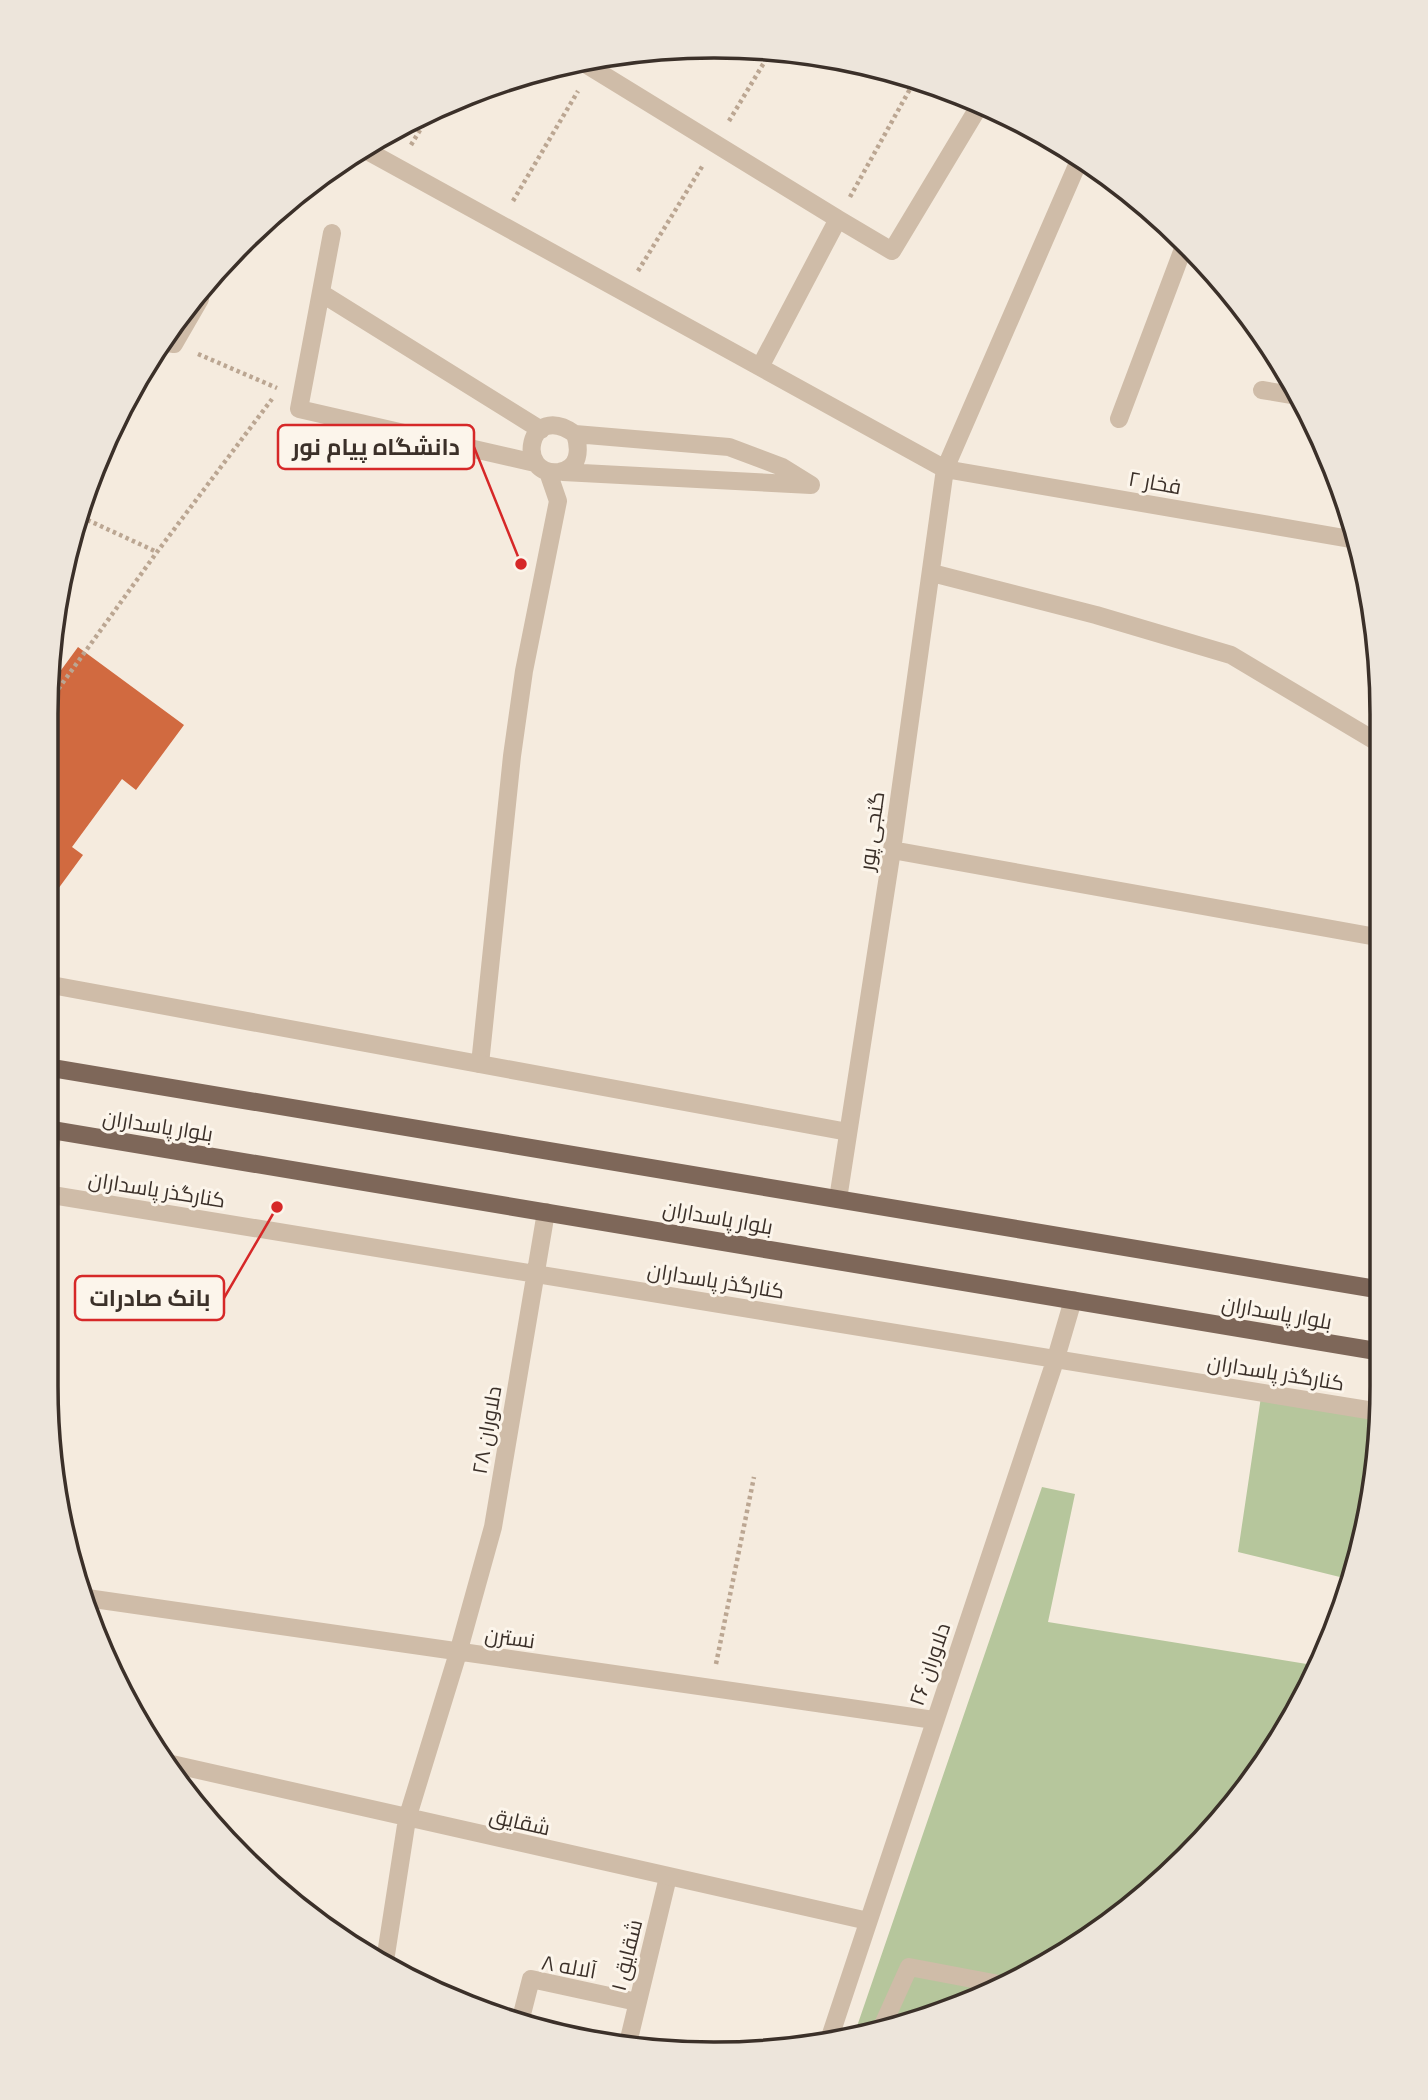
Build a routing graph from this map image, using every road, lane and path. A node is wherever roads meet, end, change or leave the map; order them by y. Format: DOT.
graph roads {
  1 [pos="766,60"];
  2 [pos="593,69"];
  3 [pos="581,71"];
  4 [pos="910,88"];
  5 [pos="975,112"];
  6 [pos="422,126"];
  7 [pos="716,143"];
  8 [pos="373,154"];
  9 [pos="1076,166"];
  10 [pos="397,167"];
  11 [pos="838,219"];
  12 [pos="500,224"];
  13 [pos="332,233"];
  14 [pos="1181,254"];
  15 [pos="321,293"];
  16 [pos="625,293"];
  17 [pos="171,344"];
  18 [pos="760,367"];
  19 [pos="1262,390"];
  20 [pos="1286,394"];
  21 [pos="1119,419"];
  22 [pos="541,430"];
  23 [pos="575,434"];
  24 [pos="549,469"];
  25 [pos="945,469"];
  26 [pos="88,520"];
  27 [pos="1346,538"];
  28 [pos="157,552"];
  29 [pos="932,573"];
  30 [pos="59,689"];
  31 [pos="1370,738"];
  32 [pos="892,850"];
  33 [pos="1370,936"];
  34 [pos="58,986"];
  35 [pos="480,1064"];
  36 [pos="58,1069"];
  37 [pos="58,1131"];
  38 [pos="848,1132"];
  39 [pos="58,1196"];
  40 [pos="838,1199"];
  41 [pos="546,1212"];
  42 [pos="536,1273"];
  43 [pos="1370,1288"];
  44 [pos="1073,1300"];
  45 [pos="1370,1350"];
  46 [pos="1056,1359"];
  47 [pos="1369,1410"];
  48 [pos="754,1477"];
  49 [pos="94,1599"];
  50 [pos="458,1653"];
  51 [pos="710,1689"];
  52 [pos="934,1720"];
  53 [pos="179,1766"];
  54 [pos="407,1819"];
  55 [pos="668,1877"];
  56 [pos="868,1921"];
  57 [pos="385,1954"];
  58 [pos="988,1982"];
  59 [pos="638,2002"];
  60 [pos="522,2013"];
  61 [pos="886,2019"];
  62 [pos="832,2032"];
  63 [pos="629,2037"];
  1 -- 7 [label="path"];
  2 -- 7 [label="street"];
  3 -- 12 [label="path"];
  4 -- 11 [label="path"];
  5 -- 11 [label="street"];
  6 -- 10 [label="path"];
  7 -- 11 [label="street"];
  7 -- 16 [label="path"];
  8 -- 10 [label="street, فخار ۲"];
  9 -- 25 [label="street, گنجی پور"];
  10 -- 12 [label="street, فخار ۲"];
  11 -- 18 [label="street"];
  12 -- 16 [label="street, فخار ۲"];
  13 -- 15 [label="street"];
  14 -- 21 [label="street"];
  15 -- 22 [label="street"];
  15 -- 24 [label="street"];
  16 -- 18 [label="street, فخار ۲"];
  17 -- 28 [label="path"];
  18 -- 25 [label="street, فخار ۲"];
  19 -- 20 [label="street"];
  22 -- 23 [label="street"];
  22 -- 24 [label="street"];
  23 -- 24 [label="street"];
  23 -- 24 [label="street"];
  24 -- 35 [label="street"];
  25 -- 27 [label="street, فخار ۲"];
  25 -- 29 [label="street, گنجی پور"];
  26 -- 28 [label="path"];
  28 -- 30 [label="path"];
  29 -- 31 [label="street"];
  29 -- 32 [label="street, گنجی پور"];
  32 -- 33 [label="street"];
  32 -- 38 [label="street, گنجی پور"];
  34 -- 35 [label="street"];
  35 -- 38 [label="street"];
  36 -- 40 [label="main road, بلوار پاسداران"];
  37 -- 41 [label="main road, بلوار پاسداران"];
  38 -- 40 [label="street, گنجی پور"];
  39 -- 42 [label="street, کنارگذر پاسداران"];
  40 -- 43 [label="main road, بلوار پاسداران"];
  41 -- 42 [label="street, دلاوران ۲۸"];
  41 -- 44 [label="main road, بلوار پاسداران"];
  42 -- 46 [label="street, کنارگذر پاسداران"];
  42 -- 50 [label="street, دلاوران ۲۸"];
  44 -- 45 [label="main road, بلوار پاسداران"];
  44 -- 46 [label="street, دلاوران ۲۶"];
  46 -- 47 [label="street, کنارگذر پاسداران"];
  46 -- 52 [label="street, دلاوران ۲۶"];
  48 -- 51 [label="path"];
  49 -- 50 [label="street, نسترن"];
  50 -- 51 [label="street, نسترن"];
  50 -- 54 [label="street, دلاوران ۲۸"];
  51 -- 52 [label="street, نسترن"];
  52 -- 56 [label="street, دلاوران ۲۶"];
  53 -- 54 [label="street, شقایق"];
  54 -- 55 [label="street, شقایق"];
  54 -- 57 [label="street, دلاوران ۲۸"];
  55 -- 56 [label="street, شقایق"];
  55 -- 59 [label="street, شقایق ۱"];
  56 -- 62 [label="street, دلاوران ۲۶"];
  58 -- 61 [label="street"];
  59 -- 60 [label="street, آلاله ۸"];
  59 -- 63 [label="street, شقایق ۱"];
}
